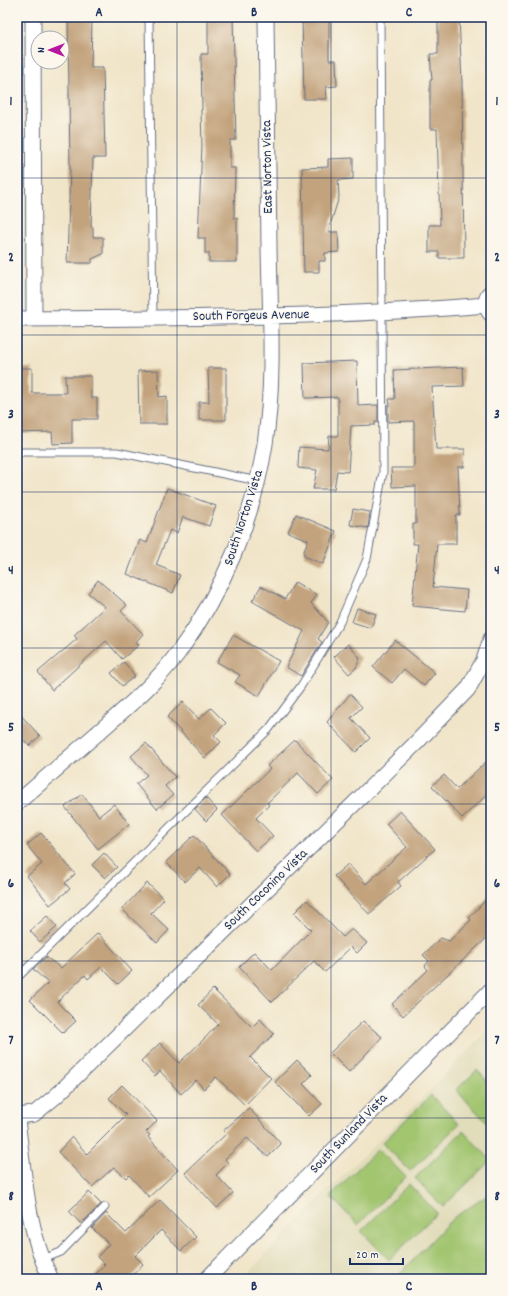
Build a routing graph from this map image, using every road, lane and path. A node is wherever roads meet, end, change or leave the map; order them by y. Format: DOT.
graph roads {
  1 [pos="33,17"];
  2 [pos="150,17"];
  3 [pos="266,17"];
  4 [pos="380,17"];
  5 [pos="489,303"];
  6 [pos="383,312"];
  7 [pos="270,317"];
  8 [pos="153,318"];
  9 [pos="17,319"];
  10 [pos="34,319"];
  11 [pos="17,452"];
  12 [pos="258,481"];
  13 [pos="491,639"];
  14 [pos="17,804"];
  15 [pos="17,978"];
  16 [pos="491,990"];
  17 [pos="17,1116"];
  18 [pos="17,1120"];
  19 [pos="105,1207"];
  20 [pos="42,1259"];
  21 [pos="51,1279"];
  22 [pos="207,1279"];
  1 -- 10 [label="street"];
  2 -- 8 [label="lane"];
  3 -- 7 [label="street, East Norton Vista"];
  4 -- 6 [label="lane"];
  5 -- 6 [label="street, South Forgeus Avenue"];
  6 -- 7 [label="street, South Forgeus Avenue"];
  6 -- 15 [label="lane"];
  7 -- 8 [label="street, South Forgeus Avenue"];
  7 -- 12 [label="street, South Norton Vista"];
  8 -- 10 [label="street, South Forgeus Avenue"];
  9 -- 10 [label="street, South Forgeus Avenue"];
  11 -- 12 [label="lane"];
  12 -- 14 [label="street, South Norton Vista"];
  13 -- 17 [label="street, South Coconino Vista"];
  16 -- 22 [label="street, South Sunland Vista"];
  18 -- 20 [label="street"];
  19 -- 20 [label="lane"];
  20 -- 21 [label="street"];
}
